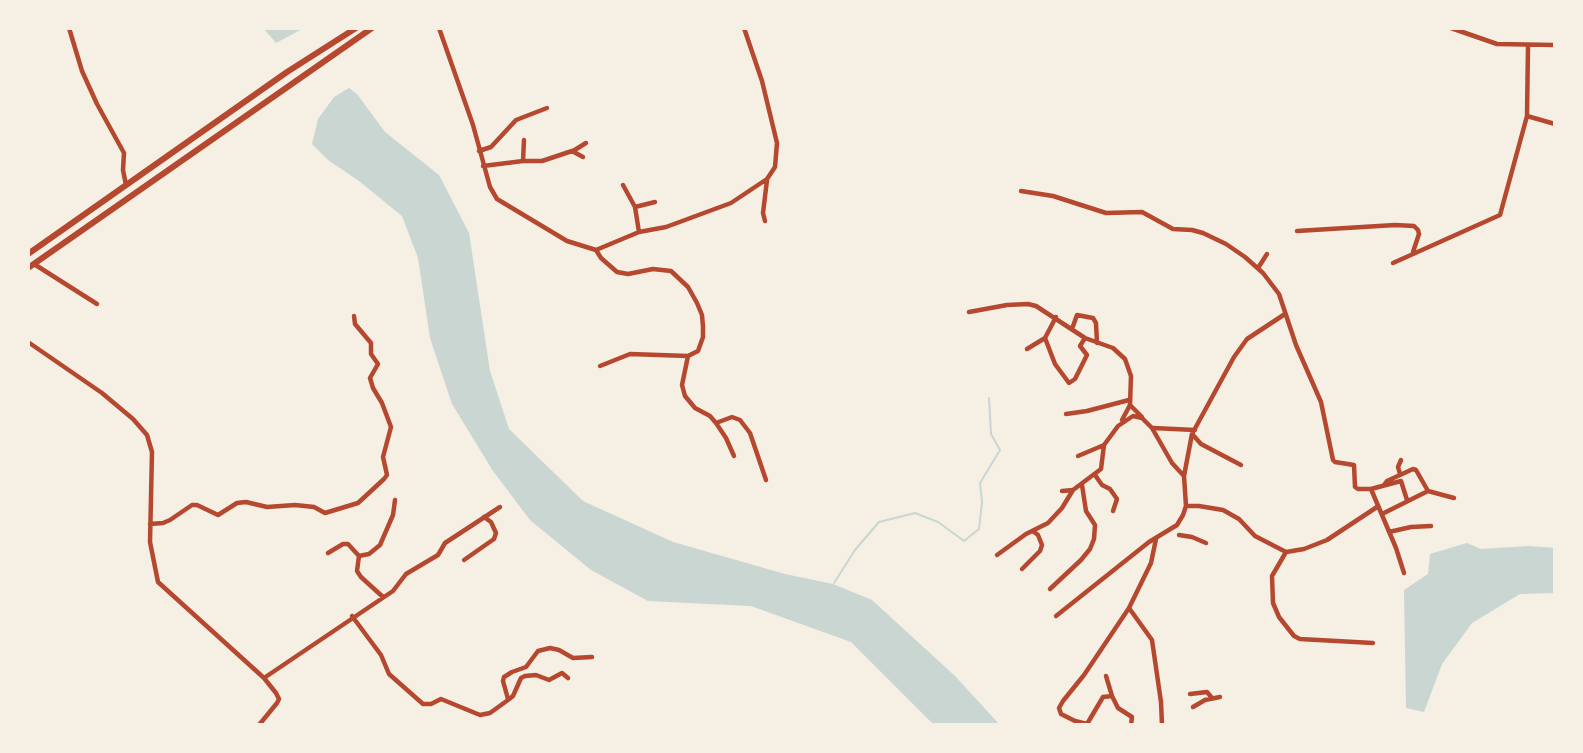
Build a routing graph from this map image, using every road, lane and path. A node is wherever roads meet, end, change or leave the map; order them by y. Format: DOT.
graph roads {
  1 [pos="69,28"];
  2 [pos="356,28"];
  3 [pos="372,28"];
  4 [pos="439,28"];
  5 [pos="744,28"];
  6 [pos="1451,28"];
  7 [pos="1555,45"];
  8 [pos="1528,46"];
  9 [pos="547,108"];
  10 [pos="1527,116"];
  11 [pos="1555,124"];
  12 [pos="524,140"];
  13 [pos="586,143"];
  14 [pos="479,150"];
  15 [pos="572,151"];
  16 [pos="583,157"];
  17 [pos="523,161"];
  18 [pos="483,166"];
  19 [pos="767,179"];
  20 [pos="126,185"];
  21 [pos="623,185"];
  22 [pos="1021,191"];
  23 [pos="655,202"];
  24 [pos="635,207"];
  25 [pos="765,220"];
  26 [pos="1297,231"];
  27 [pos="639,232"];
  28 [pos="596,250"];
  29 [pos="1413,253"];
  30 [pos="28,254"];
  31 [pos="1268,254"];
  32 [pos="1393,264"];
  33 [pos="31,266"];
  34 [pos="1258,268"];
  35 [pos="97,304"];
  36 [pos="969,312"];
  37 [pos="1285,314"];
  38 [pos="354,316"];
  39 [pos="1056,317"];
  40 [pos="1072,329"];
  41 [pos="1045,338"];
  42 [pos="1085,338"];
  43 [pos="28,342"];
  44 [pos="1097,343"];
  45 [pos="1027,349"];
  46 [pos="688,356"];
  47 [pos="600,366"];
  48 [pos="1130,403"];
  49 [pos="1066,414"];
  50 [pos="1142,418"];
  51 [pos="716,423"];
  52 [pos="1118,426"];
  53 [pos="1152,428"];
  54 [pos="1194,432"];
  55 [pos="1104,445"];
  56 [pos="734,456"];
  57 [pos="1078,456"];
  58 [pos="1401,460"];
  59 [pos="1241,465"];
  60 [pos="1400,474"];
  61 [pos="1095,475"];
  62 [pos="1184,477"];
  63 [pos="766,480"];
  64 [pos="1082,485"];
  65 [pos="1383,486"];
  66 [pos="1371,489"];
  67 [pos="1073,490"];
  68 [pos="1062,491"];
  69 [pos="1428,491"];
  70 [pos="1454,498"];
  71 [pos="395,500"];
  72 [pos="1407,500"];
  73 [pos="1186,506"];
  74 [pos="500,507"];
  75 [pos="1377,507"];
  76 [pos="1113,510"];
  77 [pos="1382,514"];
  78 [pos="484,517"];
  79 [pos="150,524"];
  80 [pos="1431,526"];
  81 [pos="1033,531"];
  82 [pos="1389,532"];
  83 [pos="1179,535"];
  84 [pos="1157,538"];
  85 [pos="1206,543"];
  86 [pos="1286,552"];
  87 [pos="328,553"];
  88 [pos="998,555"];
  89 [pos="359,556"];
  90 [pos="464,560"];
  91 [pos="1022,569"];
  92 [pos="1404,573"];
  93 [pos="1051,589"];
  94 [pos="383,597"];
  95 [pos="1129,608"];
  96 [pos="352,616"];
  97 [pos="1056,616"];
  98 [pos="1373,643"];
  99 [pos="592,657"];
  100 [pos="1107,677"];
  101 [pos="264,678"];
  102 [pos="568,678"];
  103 [pos="1189,694"];
  104 [pos="1112,696"];
  105 [pos="1220,697"];
  106 [pos="1212,698"];
  107 [pos="508,700"];
  108 [pos="1193,707"];
  109 [pos="1087,724"];
  110 [pos="259,725"];
  111 [pos="1131,725"];
  112 [pos="1162,725"];
  1 -- 20 [label="street"];
  2 -- 20 [label="main road"];
  3 -- 33 [label="main road"];
  4 -- 14 [label="street"];
  5 -- 19 [label="street"];
  6 -- 8 [label="street"];
  7 -- 8 [label="street"];
  8 -- 10 [label="street"];
  9 -- 14 [label="street"];
  10 -- 11 [label="street"];
  10 -- 29 [label="street"];
  12 -- 17 [label="street"];
  13 -- 15 [label="street"];
  14 -- 18 [label="street"];
  15 -- 16 [label="street"];
  15 -- 17 [label="street"];
  17 -- 18 [label="street"];
  18 -- 28 [label="street"];
  19 -- 25 [label="street"];
  19 -- 27 [label="street"];
  20 -- 30 [label="main road"];
  21 -- 24 [label="street"];
  22 -- 34 [label="street"];
  23 -- 24 [label="street"];
  24 -- 27 [label="street"];
  26 -- 29 [label="street"];
  27 -- 28 [label="street"];
  28 -- 46 [label="street"];
  29 -- 32 [label="street"];
  31 -- 34 [label="street"];
  33 -- 35 [label="street"];
  34 -- 37 [label="street"];
  36 -- 39 [label="street"];
  37 -- 54 [label="street"];
  37 -- 66 [label="street"];
  38 -- 79 [label="street"];
  39 -- 40 [label="street"];
  39 -- 41 [label="street"];
  40 -- 42 [label="street"];
  40 -- 44 [label="street"];
  41 -- 42 [label="street"];
  41 -- 45 [label="street"];
  42 -- 44 [label="street"];
  43 -- 79 [label="street"];
  44 -- 48 [label="street"];
  46 -- 47 [label="street"];
  46 -- 51 [label="street"];
  48 -- 49 [label="street"];
  48 -- 50 [label="street"];
  48 -- 52 [label="street"];
  50 -- 52 [label="street"];
  50 -- 53 [label="street"];
  51 -- 56 [label="street"];
  51 -- 63 [label="street"];
  52 -- 55 [label="street"];
  53 -- 54 [label="street"];
  53 -- 62 [label="street"];
  54 -- 59 [label="street"];
  54 -- 62 [label="street"];
  55 -- 57 [label="street"];
  55 -- 61 [label="street"];
  58 -- 60 [label="street"];
  60 -- 65 [label="street"];
  60 -- 69 [label="street"];
  61 -- 64 [label="street"];
  61 -- 76 [label="street"];
  62 -- 73 [label="street"];
  64 -- 67 [label="street"];
  64 -- 93 [label="street"];
  65 -- 66 [label="street"];
  65 -- 72 [label="street"];
  66 -- 75 [label="street"];
  67 -- 68 [label="street"];
  67 -- 81 [label="street"];
  69 -- 70 [label="street"];
  69 -- 72 [label="street"];
  71 -- 89 [label="street"];
  72 -- 77 [label="street"];
  73 -- 84 [label="street"];
  73 -- 86 [label="street"];
  74 -- 78 [label="street"];
  75 -- 77 [label="street"];
  75 -- 86 [label="street"];
  77 -- 82 [label="street"];
  78 -- 90 [label="street"];
  78 -- 94 [label="street"];
  79 -- 101 [label="street"];
  80 -- 82 [label="street"];
  81 -- 88 [label="street"];
  81 -- 91 [label="street"];
  82 -- 92 [label="street"];
  83 -- 85 [label="street"];
  84 -- 95 [label="street"];
  84 -- 97 [label="street"];
  86 -- 98 [label="street"];
  87 -- 89 [label="street"];
  89 -- 94 [label="street"];
  94 -- 96 [label="street"];
  95 -- 109 [label="street"];
  95 -- 112 [label="street"];
  96 -- 101 [label="street"];
  96 -- 107 [label="street"];
  99 -- 107 [label="street"];
  100 -- 104 [label="street"];
  101 -- 110 [label="street"];
  102 -- 107 [label="street"];
  103 -- 106 [label="street"];
  104 -- 109 [label="street"];
  104 -- 111 [label="street"];
  105 -- 106 [label="street"];
  106 -- 108 [label="street"];
}
